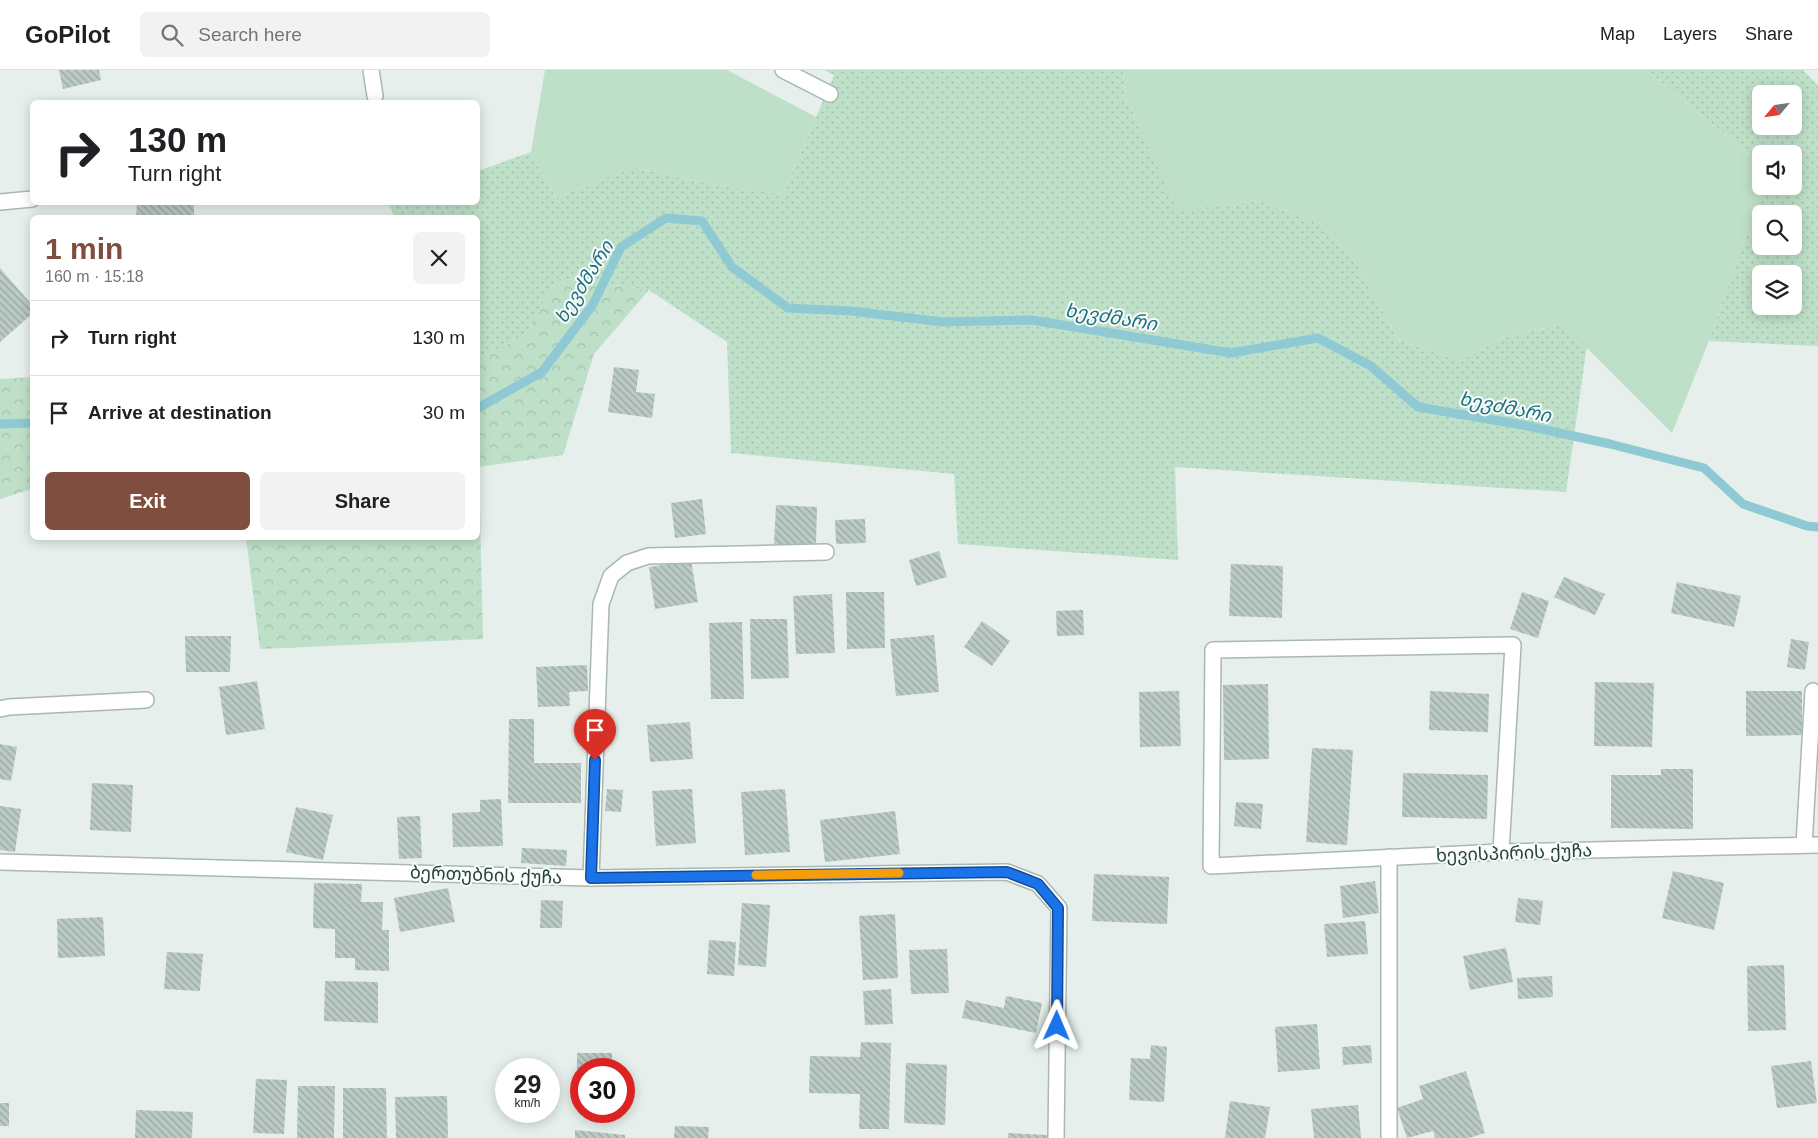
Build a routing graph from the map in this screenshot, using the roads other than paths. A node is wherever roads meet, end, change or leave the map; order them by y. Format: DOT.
graph roads {
  1 [pos="371,70"];
  2 [pos="784,70"];
  3 [pos="830,94"];
  4 [pos="375,96"];
  5 [pos="30,199"];
  6 [pos="0,202"];
  7 [pos="826,552"];
  8 [pos="1813,691"];
  9 [pos="146,700"];
  10 [pos="0,709"];
  11 [pos="1811,845"];
  12 [pos="1502,852"];
  13 [pos="1389,857"];
  14 [pos="0,862"];
  15 [pos="591,878"];
  16 [pos="1056,1138"];
  17 [pos="1389,1138"];
  1 -- 4 [label="street"];
  2 -- 3 [label="street"];
  5 -- 6 [label="street"];
  7 -- 15 [label="street"];
  8 -- 11 [label="street"];
  9 -- 10 [label="street"];
  11 -- 12 [label="street, ხევისპირის ქუჩა"];
  12 -- 13 [label="street, ხევისპირის ქუჩა"];
  12 -- 13 [label="street, ხევისპირის ქუჩა"];
  13 -- 17 [label="street"];
  14 -- 15 [label="street, ბერთუბნის ქუჩა"];
  15 -- 16 [label="street, ბერთუბნის ქუჩა"];
}
